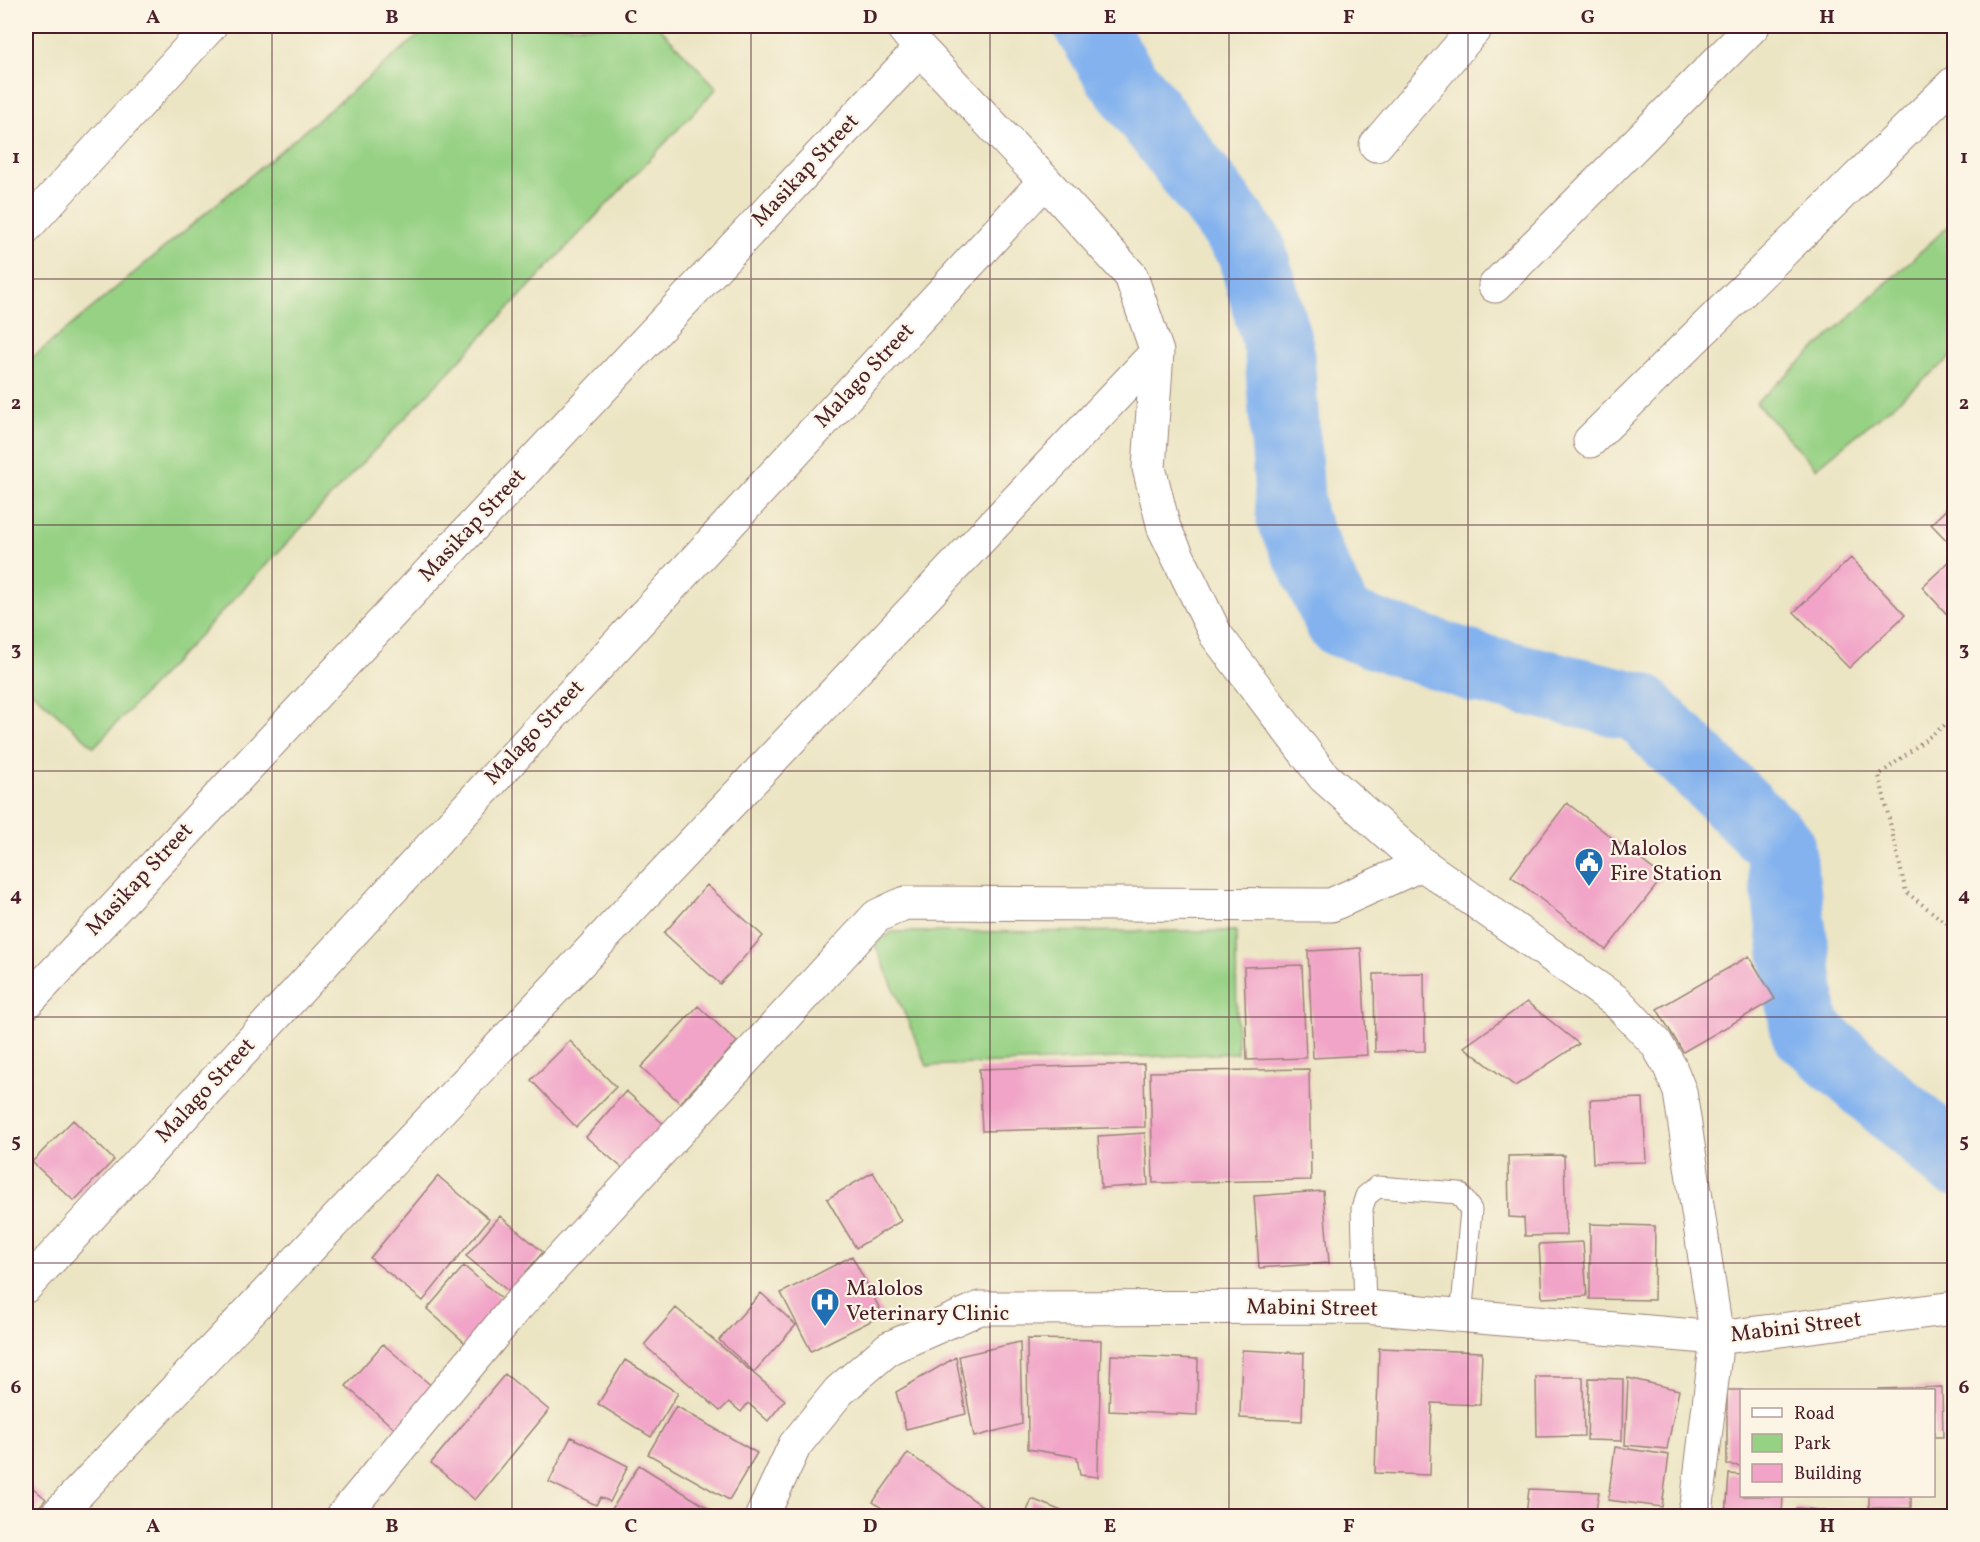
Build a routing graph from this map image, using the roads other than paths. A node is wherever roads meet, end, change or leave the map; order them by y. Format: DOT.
graph roads {
  1 [pos="210,26"];
  2 [pos="1477,26"];
  3 [pos="1753,26"];
  4 [pos="911,37"];
  5 [pos="1954,83"];
  6 [pos="1376,145"];
  7 [pos="1045,180"];
  8 [pos="26,227"];
  9 [pos="1495,286"];
  10 [pos="1157,352"];
  11 [pos="1590,441"];
  12 [pos="1422,864"];
  13 [pos="26,1002"];
  14 [pos="26,1286"];
  15 [pos="1365,1307"];
  16 [pos="1954,1308"];
  17 [pos="1461,1317"];
  18 [pos="1717,1338"];
  19 [pos="56,1516"];
  20 [pos="343,1516"];
  21 [pos="762,1516"];
  22 [pos="1693,1516"];
  1 -- 8 [label="street"];
  2 -- 6 [label="street"];
  3 -- 9 [label="street"];
  4 -- 7 [label="street"];
  4 -- 13 [label="street, Masikap Street"];
  5 -- 11 [label="street"];
  7 -- 10 [label="street"];
  7 -- 14 [label="street, Malago Street"];
  10 -- 12 [label="street"];
  10 -- 19 [label="street"];
  12 -- 18 [label="street"];
  12 -- 20 [label="street"];
  15 -- 17 [label="street, Mabini Street"];
  15 -- 17 [label="lane"];
  15 -- 21 [label="street, Mabini Street"];
  16 -- 18 [label="street, Mabini Street"];
  17 -- 18 [label="street, Mabini Street"];
  18 -- 22 [label="street"];
}
